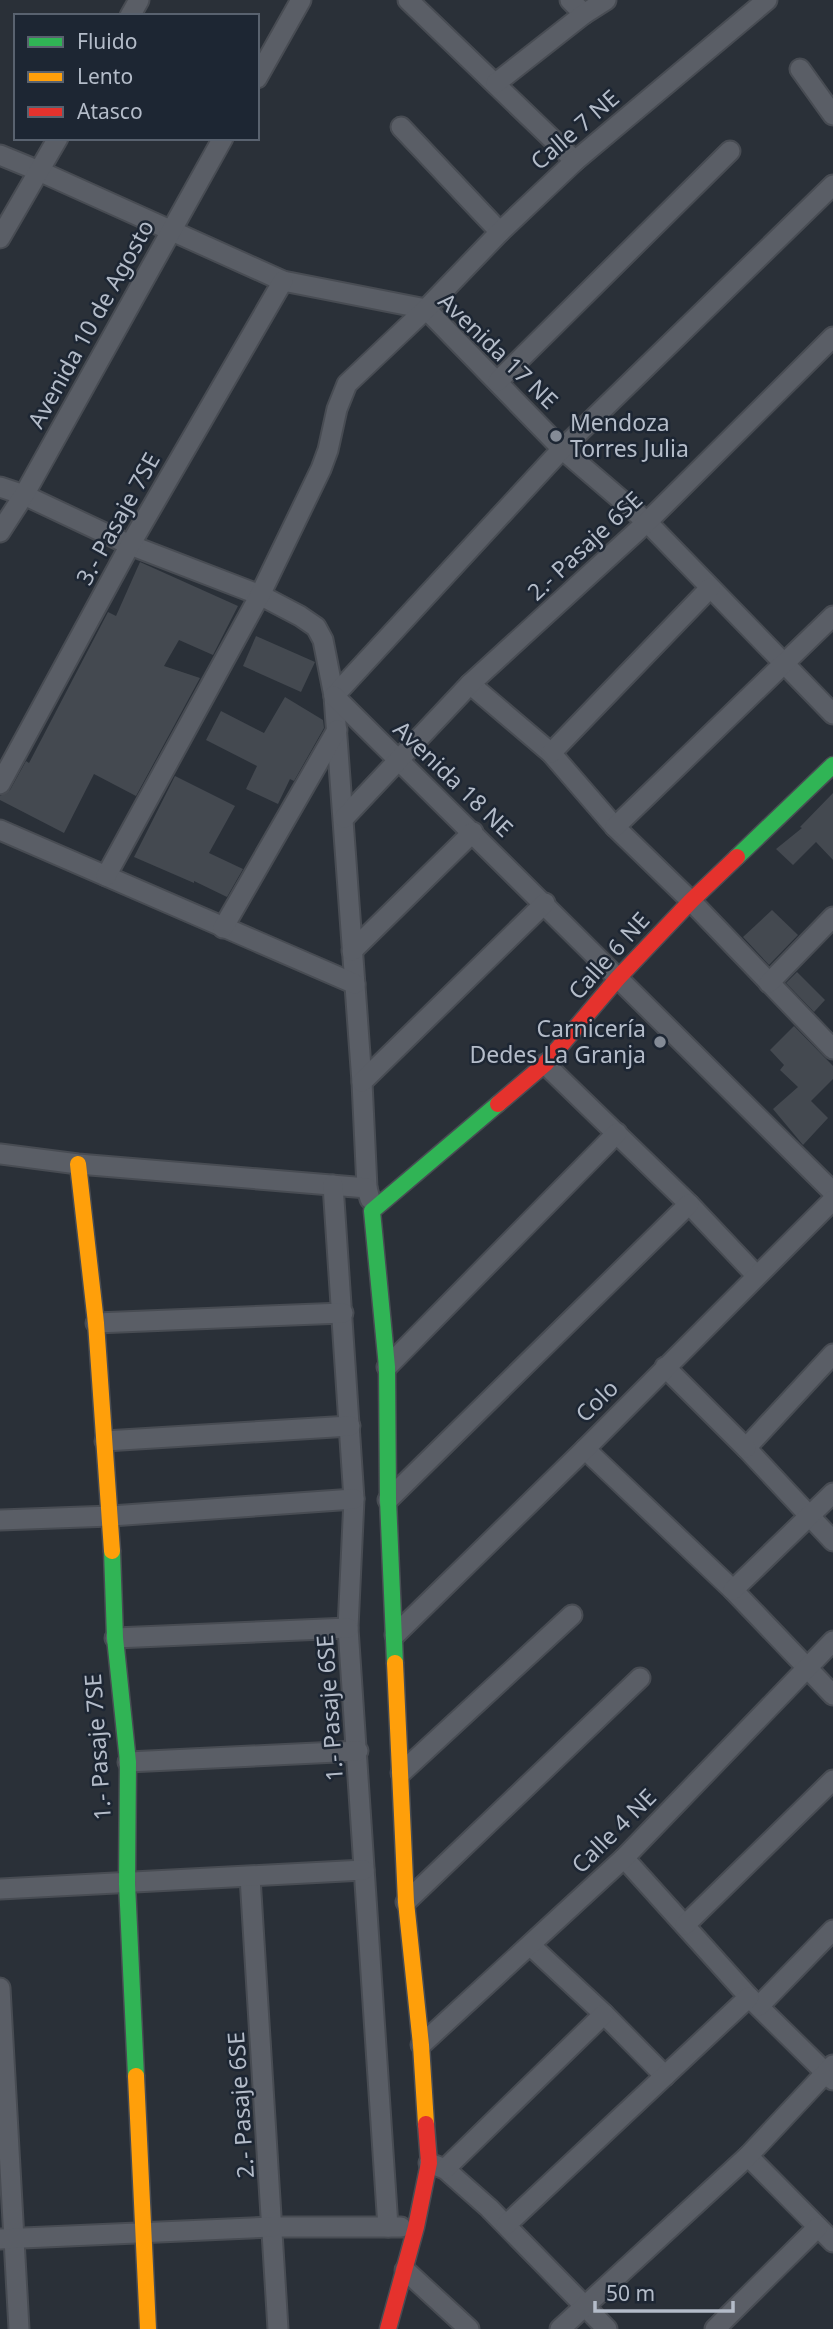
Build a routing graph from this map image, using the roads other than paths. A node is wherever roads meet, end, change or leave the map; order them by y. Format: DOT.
graph roads {
  1 [pos="301,0"];
  2 [pos="408,0"];
  3 [pos="606,0"];
  4 [pos="767,0"];
  5 [pos="577,7"];
  6 [pos="800,69"];
  7 [pos="259,74"];
  8 [pos="496,83"];
  9 [pos="833,115"];
  10 [pos="401,127"];
  11 [pos="57,140"];
  12 [pos="222,140"];
  13 [pos="730,151"];
  14 [pos="0,155"];
  15 [pos="575,161"];
  16 [pos="39,171"];
  17 [pos="833,185"];
  18 [pos="172,230"];
  19 [pos="500,232"];
  20 [pos="0,239"];
  21 [pos="283,281"];
  22 [pos="426,309"];
  23 [pos="833,337"];
  24 [pos="498,381"];
  25 [pos="562,449"];
  26 [pos="0,487"];
  27 [pos="24,495"];
  28 [pos="647,522"];
  29 [pos="0,532"];
  30 [pos="130,545"];
  31 [pos="710,588"];
  32 [pos="260,595"];
  33 [pos="833,616"];
  34 [pos="785,663"];
  35 [pos="470,684"];
  36 [pos="334,696"];
  37 [pos="833,714"];
  38 [pos="337,730"];
  39 [pos="551,753"];
  40 [pos="398,759"];
  41 [pos="833,765"];
  42 [pos="0,785"];
  43 [pos="344,818"];
  44 [pos="615,827"];
  45 [pos="0,830"];
  46 [pos="473,832"];
  47 [pos="106,876"];
  48 [pos="691,901"];
  49 [pos="544,903"];
  50 [pos="833,917"];
  51 [pos="223,928"];
  52 [pos="352,951"];
  53 [pos="618,978"];
  54 [pos="769,983"];
  55 [pos="355,984"];
  56 [pos="833,1049"];
  57 [pos="545,1064"];
  58 [pos="362,1082"];
  59 [pos="617,1133"];
  60 [pos="0,1154"];
  61 [pos="78,1164"];
  62 [pos="333,1185"];
  63 [pos="368,1188"];
  64 [pos="833,1192"];
  65 [pos="833,1200"];
  66 [pos="689,1204"];
  67 [pos="372,1211"];
  68 [pos="757,1275"];
  69 [pos="343,1313"];
  70 [pos="96,1324"];
  71 [pos="833,1354"];
  72 [pos="387,1367"];
  73 [pos="665,1367"];
  74 [pos="350,1426"];
  75 [pos="105,1441"];
  76 [pos="746,1448"];
  77 [pos="585,1449"];
  78 [pos="833,1493"];
  79 [pos="354,1499"];
  80 [pos="388,1500"];
  81 [pos="111,1516"];
  82 [pos="809,1517"];
  83 [pos="0,1520"];
  84 [pos="833,1541"];
  85 [pos="733,1590"];
  86 [pos="572,1615"];
  87 [pos="348,1629"];
  88 [pos="395,1635"];
  89 [pos="115,1638"];
  90 [pos="833,1641"];
  91 [pos="806,1668"];
  92 [pos="640,1678"];
  93 [pos="833,1695"];
  94 [pos="358,1751"];
  95 [pos="128,1762"];
  96 [pos="401,1773"];
  97 [pos="833,1780"];
  98 [pos="624,1858"];
  99 [pos="364,1870"];
  100 [pos="250,1877"];
  101 [pos="127,1884"];
  102 [pos="0,1889"];
  103 [pos="406,1902"];
  104 [pos="685,1926"];
  105 [pos="833,1930"];
  106 [pos="530,1945"];
  107 [pos="0,1988"];
  108 [pos="754,2002"];
  109 [pos="604,2014"];
  110 [pos="421,2045"];
  111 [pos="831,2072"];
  112 [pos="665,2076"];
  113 [pos="748,2156"];
  114 [pos="437,2166"];
  115 [pos="506,2225"];
  116 [pos="273,2227"];
  117 [pos="388,2227"];
  118 [pos="416,2227"];
  119 [pos="818,2227"];
  120 [pos="143,2234"];
  121 [pos="8,2239"];
  122 [pos="833,2242"];
  123 [pos="405,2270"];
  124 [pos="584,2306"];
  125 [pos="19,2329"];
  126 [pos="148,2329"];
  127 [pos="278,2329"];
  128 [pos="388,2329"];
  129 [pos="469,2329"];
  130 [pos="560,2329"];
  131 [pos="607,2329"];
  132 [pos="715,2329"];
  1 -- 7 [label="street"];
  2 -- 8 [label="street"];
  3 -- 5 [label="street"];
  4 -- 15 [label="street, Calle 7 NE"];
  5 -- 8 [label="street"];
  6 -- 9 [label="street"];
  8 -- 15 [label="street"];
  10 -- 19 [label="street"];
  11 -- 16 [label="street"];
  12 -- 18 [label="street, Avenida 10 de Agosto"];
  13 -- 24 [label="street"];
  14 -- 16 [label="street, Avenida 17 NE"];
  15 -- 19 [label="street, Calle 7 NE"];
  16 -- 18 [label="street, Avenida 17 NE"];
  16 -- 20 [label="street"];
  17 -- 25 [label="street"];
  18 -- 21 [label="street, Avenida 17 NE"];
  18 -- 27 [label="street, Avenida 10 de Agosto"];
  19 -- 22 [label="street, Calle 7 NE"];
  21 -- 22 [label="street, Avenida 17 NE"];
  21 -- 30 [label="street, 3.- Pasaje 7SE"];
  22 -- 24 [label="street, Avenida 17 NE"];
  22 -- 32 [label="street, Calle 7 NE"];
  23 -- 28 [label="street, 2.- Pasaje 6SE"];
  24 -- 25 [label="street, Avenida 17 NE"];
  25 -- 28 [label="street, Avenida 17 NE"];
  25 -- 36 [label="street"];
  26 -- 27 [label="street"];
  27 -- 29 [label="street, Avenida 10 de Agosto"];
  27 -- 30 [label="street"];
  28 -- 31 [label="street, Avenida 17 NE"];
  28 -- 35 [label="street, 2.- Pasaje 6SE"];
  30 -- 32 [label="street"];
  30 -- 42 [label="street, 3.- Pasaje 7SE"];
  31 -- 34 [label="street, Avenida 17 NE"];
  31 -- 39 [label="street"];
  32 -- 36 [label="street"];
  32 -- 47 [label="street, Calle 7 NE"];
  33 -- 34 [label="street"];
  34 -- 37 [label="street, Avenida 17 NE"];
  34 -- 44 [label="street"];
  35 -- 39 [label="street"];
  35 -- 40 [label="street, 2.- Pasaje 6SE"];
  36 -- 38 [label="street"];
  36 -- 40 [label="street, Avenida 18 NE"];
  38 -- 43 [label="street"];
  38 -- 51 [label="street"];
  39 -- 44 [label="street"];
  40 -- 43 [label="street, 2.- Pasaje 6SE"];
  40 -- 46 [label="street, Avenida 18 NE"];
  41 -- 48 [label="street, Calle 6 NE"];
  43 -- 52 [label="street"];
  44 -- 48 [label="street"];
  45 -- 47 [label="street"];
  46 -- 49 [label="street, Avenida 18 NE"];
  46 -- 52 [label="street"];
  47 -- 51 [label="street"];
  48 -- 53 [label="street, Calle 6 NE"];
  48 -- 54 [label="street"];
  49 -- 53 [label="street, Avenida 18 NE"];
  49 -- 58 [label="street"];
  50 -- 54 [label="street"];
  51 -- 55 [label="street"];
  52 -- 55 [label="street"];
  53 -- 57 [label="street, Calle 6 NE"];
  53 -- 64 [label="street, Avenida 18 NE"];
  54 -- 56 [label="street"];
  55 -- 58 [label="street"];
  57 -- 59 [label="street"];
  57 -- 67 [label="street, Calle 6 NE"];
  58 -- 63 [label="street"];
  59 -- 66 [label="street"];
  59 -- 72 [label="street"];
  60 -- 61 [label="street"];
  61 -- 62 [label="street"];
  61 -- 70 [label="street, 1.- Pasaje 7SE"];
  62 -- 63 [label="street"];
  62 -- 69 [label="street, 1.- Pasaje 6SE"];
  63 -- 67 [label="street"];
  65 -- 68 [label="street, Colo"];
  66 -- 68 [label="street"];
  66 -- 80 [label="street"];
  67 -- 72 [label="street"];
  68 -- 73 [label="street, Colo"];
  69 -- 70 [label="street"];
  69 -- 74 [label="street, 1.- Pasaje 6SE"];
  70 -- 75 [label="street, 1.- Pasaje 7SE"];
  71 -- 76 [label="street"];
  72 -- 80 [label="street"];
  73 -- 76 [label="street"];
  73 -- 77 [label="street, Colo"];
  74 -- 75 [label="street"];
  74 -- 79 [label="street, 1.- Pasaje 6SE"];
  75 -- 81 [label="street, 1.- Pasaje 7SE"];
  76 -- 82 [label="street"];
  77 -- 85 [label="street"];
  77 -- 88 [label="street, Colo"];
  78 -- 82 [label="street"];
  79 -- 81 [label="street"];
  79 -- 87 [label="street, 1.- Pasaje 6SE"];
  80 -- 88 [label="street"];
  81 -- 83 [label="street"];
  81 -- 89 [label="street, 1.- Pasaje 7SE"];
  82 -- 84 [label="street"];
  82 -- 85 [label="street"];
  85 -- 91 [label="street"];
  86 -- 96 [label="street"];
  87 -- 89 [label="street"];
  87 -- 94 [label="street, 1.- Pasaje 6SE"];
  88 -- 96 [label="street"];
  89 -- 95 [label="street, 1.- Pasaje 7SE"];
  90 -- 91 [label="street, Calle 4 NE"];
  91 -- 93 [label="street"];
  91 -- 98 [label="street, Calle 4 NE"];
  92 -- 103 [label="street"];
  94 -- 95 [label="street"];
  94 -- 99 [label="street, 1.- Pasaje 6SE"];
  95 -- 101 [label="street, 1.- Pasaje 7SE"];
  96 -- 103 [label="street"];
  97 -- 104 [label="street"];
  98 -- 104 [label="street"];
  98 -- 106 [label="street, Calle 4 NE"];
  99 -- 100 [label="street"];
  99 -- 117 [label="street, 1.- Pasaje 6SE"];
  100 -- 101 [label="street"];
  100 -- 116 [label="street, 2.- Pasaje 6SE"];
  101 -- 102 [label="street"];
  101 -- 120 [label="street, 1.- Pasaje 7SE"];
  103 -- 110 [label="street"];
  104 -- 108 [label="street"];
  105 -- 108 [label="street"];
  106 -- 109 [label="street"];
  106 -- 110 [label="street, Calle 4 NE"];
  107 -- 121 [label="street"];
  108 -- 111 [label="street"];
  108 -- 112 [label="street"];
  109 -- 112 [label="street"];
  109 -- 114 [label="street"];
  110 -- 114 [label="street"];
  111 -- 113 [label="street"];
  112 -- 115 [label="street"];
  113 -- 119 [label="street"];
  113 -- 124 [label="street"];
  114 -- 115 [label="street"];
  114 -- 118 [label="street"];
  115 -- 124 [label="street"];
  116 -- 117 [label="street"];
  116 -- 120 [label="street"];
  116 -- 127 [label="street, 2.- Pasaje 6SE"];
  117 -- 118 [label="street"];
  118 -- 123 [label="street"];
  119 -- 122 [label="street"];
  119 -- 132 [label="street"];
  120 -- 121 [label="street"];
  120 -- 126 [label="street, 1.- Pasaje 7SE"];
  121 -- 125 [label="street"];
  123 -- 128 [label="street"];
  123 -- 129 [label="street"];
  124 -- 130 [label="street"];
  124 -- 131 [label="street"];
}
